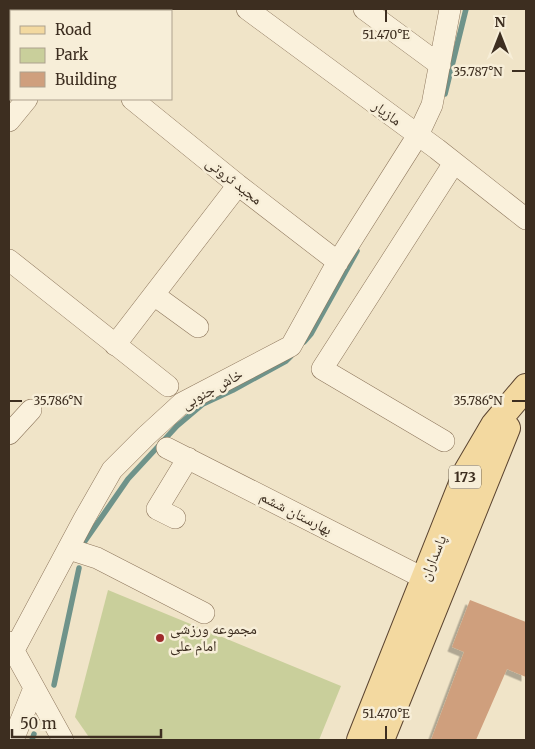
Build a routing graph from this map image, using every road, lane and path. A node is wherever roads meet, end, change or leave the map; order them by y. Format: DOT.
graph roads {
  1 [pos="246,9"];
  2 [pos="364,9"];
  3 [pos="450,9"];
  4 [pos="440,65"];
  5 [pos="26,100"];
  6 [pos="133,100"];
  7 [pos="9,121"];
  8 [pos="418,135"];
  9 [pos="454,163"];
  10 [pos="238,185"];
  11 [pos="526,219"];
  12 [pos="9,260"];
  13 [pos="338,262"];
  14 [pos="154,295"];
  15 [pos="198,327"];
  16 [pos="115,345"];
  17 [pos="168,386"];
  18 [pos="526,387"];
  19 [pos="526,406"];
  20 [pos="32,410"];
  21 [pos="9,434"];
  22 [pos="444,441"];
  23 [pos="167,448"];
  24 [pos="188,458"];
  25 [pos="174,518"];
  26 [pos="68,549"];
  27 [pos="433,583"];
  28 [pos="204,613"];
  29 [pos="11,646"];
  30 [pos="34,688"];
  31 [pos="13,740"];
  32 [pos="63,740"];
  33 [pos="360,740"];
  34 [pos="381,740"];
  1 -- 8 [label="street, مازیار"];
  2 -- 4 [label="street"];
  3 -- 4 [label="street, خاش جنوبی"];
  4 -- 8 [label="street, خاش جنوبی"];
  5 -- 7 [label="street"];
  6 -- 10 [label="street, مجید ثروتی"];
  8 -- 9 [label="street, مازیار"];
  8 -- 13 [label="street, خاش جنوبی"];
  9 -- 11 [label="street, مازیار"];
  9 -- 22 [label="street"];
  10 -- 13 [label="street, مجید ثروتی"];
  10 -- 14 [label="street"];
  12 -- 16 [label="street"];
  13 -- 26 [label="street, خاش جنوبی"];
  14 -- 15 [label="street"];
  14 -- 16 [label="street"];
  16 -- 17 [label="street"];
  18 -- 27 [label="main road, پاسداران / 173"];
  19 -- 27 [label="main road, پاسداران / 173"];
  20 -- 21 [label="street"];
  23 -- 24 [label="street, بهارستان ششم"];
  24 -- 25 [label="street"];
  24 -- 27 [label="street, بهارستان ششم"];
  26 -- 28 [label="street"];
  26 -- 29 [label="street, خاش جنوبی"];
  27 -- 33 [label="main road, پاسداران / 173"];
  27 -- 34 [label="main road, پاسداران / 173"];
  29 -- 30 [label="street"];
  30 -- 31 [label="street"];
  30 -- 32 [label="street"];
}
